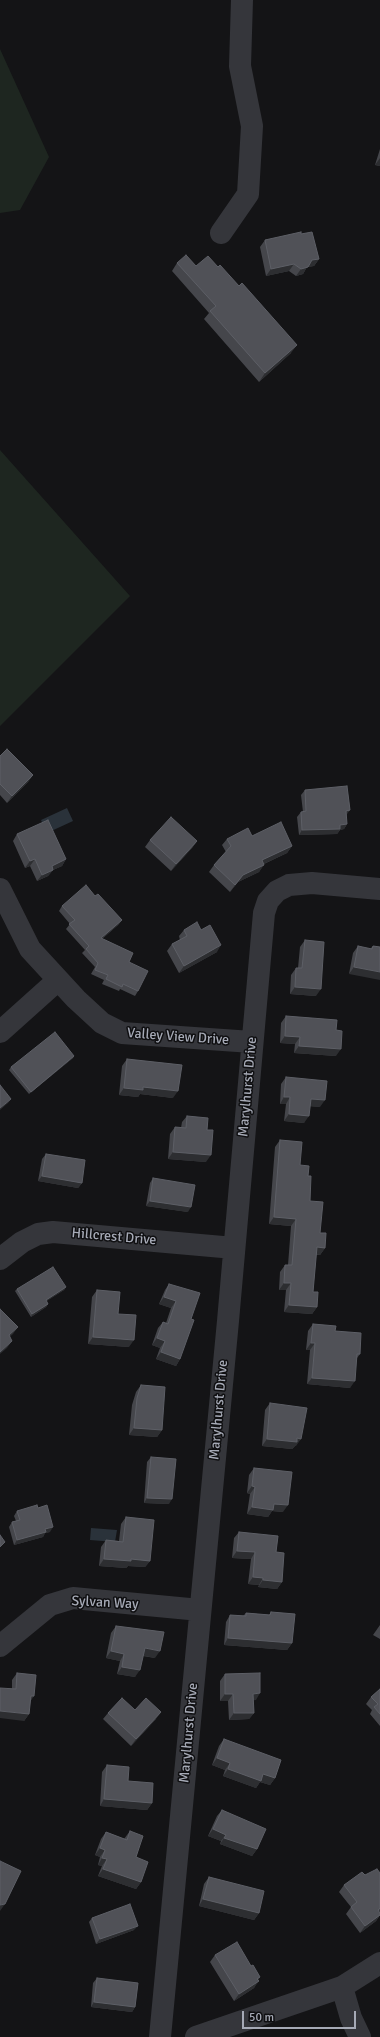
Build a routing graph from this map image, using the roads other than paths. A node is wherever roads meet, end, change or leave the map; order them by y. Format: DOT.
graph roads {
  1 [pos="242,0"];
  2 [pos="221,233"];
  3 [pos="380,889"];
  4 [pos="0,890"];
  5 [pos="58,980"];
  6 [pos="0,1032"];
  7 [pos="252,1042"];
  8 [pos="234,1248"];
  9 [pos="0,1259"];
  10 [pos="200,1610"];
  11 [pos="0,1646"];
  12 [pos="380,1963"];
  13 [pos="342,1988"];
  14 [pos="160,2037"];
  15 [pos="196,2037"];
  16 [pos="360,2037"];
  1 -- 2 [label="street"];
  3 -- 7 [label="street, Marylhurst Drive"];
  4 -- 5 [label="street, Valley View Drive"];
  5 -- 6 [label="street"];
  5 -- 7 [label="street, Valley View Drive"];
  7 -- 8 [label="street, Marylhurst Drive"];
  8 -- 9 [label="street, Hillcrest Drive"];
  8 -- 10 [label="street, Marylhurst Drive"];
  10 -- 11 [label="street, Sylvan Way"];
  10 -- 14 [label="street, Marylhurst Drive"];
  12 -- 13 [label="street"];
  13 -- 15 [label="street"];
  13 -- 16 [label="street"];
}
